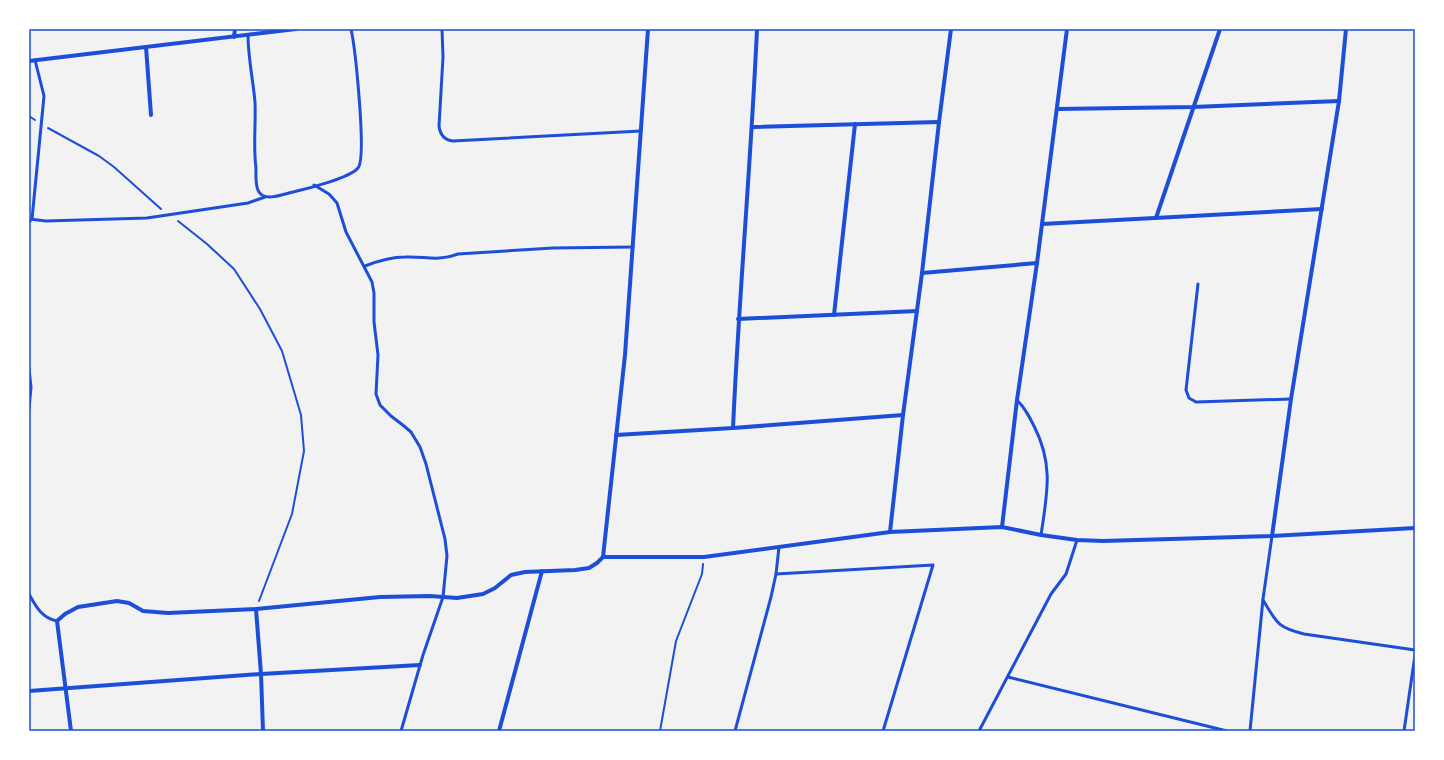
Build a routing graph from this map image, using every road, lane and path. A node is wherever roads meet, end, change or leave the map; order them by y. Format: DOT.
graph roads {
  1 [pos="235,29"];
  2 [pos="296,29"];
  3 [pos="351,29"];
  4 [pos="442,29"];
  5 [pos="648,29"];
  6 [pos="757,29"];
  7 [pos="951,29"];
  8 [pos="1067,29"];
  9 [pos="1220,29"];
  10 [pos="1346,29"];
  11 [pos="248,35"];
  12 [pos="234,37"];
  13 [pos="146,47"];
  14 [pos="35,60"];
  15 [pos="29,61"];
  16 [pos="1339,101"];
  17 [pos="1193,107"];
  18 [pos="1057,109"];
  19 [pos="151,115"];
  20 [pos="29,116"];
  21 [pos="939,122"];
  22 [pos="41,124"];
  23 [pos="855,124"];
  24 [pos="753,127"];
  25 [pos="641,131"];
  26 [pos="314,186"];
  27 [pos="265,197"];
  28 [pos="1322,209"];
  29 [pos="169,214"];
  30 [pos="1156,218"];
  31 [pos="30,220"];
  32 [pos="1042,224"];
  33 [pos="633,247"];
  34 [pos="1037,263"];
  35 [pos="365,266"];
  36 [pos="922,273"];
  37 [pos="1198,284"];
  38 [pos="917,311"];
  39 [pos="834,315"];
  40 [pos="738,319"];
  41 [pos="29,369"];
  42 [pos="1291,399"];
  43 [pos="1017,400"];
  44 [pos="29,409"];
  45 [pos="903,415"];
  46 [pos="732,428"];
  47 [pos="616,435"];
  48 [pos="1002,527"];
  49 [pos="1415,528"];
  50 [pos="890,532"];
  51 [pos="1041,535"];
  52 [pos="1272,536"];
  53 [pos="1077,540"];
  54 [pos="779,547"];
  55 [pos="603,557"];
  56 [pos="704,557"];
  57 [pos="542,571"];
  58 [pos="776,574"];
  59 [pos="29,594"];
  60 [pos="443,597"];
  61 [pos="1263,600"];
  62 [pos="256,609"];
  63 [pos="57,621"];
  64 [pos="1415,650"];
  65 [pos="1415,655"];
  66 [pos="420,665"];
  67 [pos="261,674"];
  68 [pos="1008,677"];
  69 [pos="66,688"];
  70 [pos="29,691"];
  71 [pos="72,731"];
  72 [pos="263,731"];
  73 [pos="401,731"];
  74 [pos="499,731"];
  75 [pos="660,731"];
  76 [pos="735,731"];
  77 [pos="883,731"];
  78 [pos="979,731"];
  79 [pos="1227,731"];
  80 [pos="1250,731"];
  81 [pos="1404,731"];
  1 -- 12 [label="street"];
  2 -- 11 [label="street"];
  3 -- 26 [label="lane"];
  4 -- 25 [label="lane"];
  5 -- 25 [label="street"];
  6 -- 24 [label="street"];
  7 -- 21 [label="street"];
  8 -- 18 [label="street"];
  9 -- 17 [label="street"];
  10 -- 16 [label="street"];
  11 -- 12 [label="street"];
  11 -- 27 [label="lane"];
  12 -- 13 [label="street"];
  13 -- 14 [label="street"];
  13 -- 19 [label="street"];
  14 -- 15 [label="street"];
  14 -- 22 [label="lane"];
  16 -- 17 [label="street"];
  16 -- 28 [label="street"];
  17 -- 18 [label="street"];
  17 -- 30 [label="street"];
  18 -- 32 [label="street"];
  20 -- 22 [label="path"];
  21 -- 23 [label="street"];
  21 -- 36 [label="street"];
  22 -- 29 [label="path"];
  22 -- 31 [label="lane"];
  23 -- 24 [label="street"];
  23 -- 39 [label="street"];
  24 -- 40 [label="street"];
  25 -- 33 [label="street"];
  26 -- 27 [label="lane"];
  26 -- 35 [label="lane"];
  27 -- 29 [label="lane"];
  28 -- 30 [label="street"];
  28 -- 42 [label="street"];
  29 -- 31 [label="lane"];
  29 -- 62 [label="path"];
  30 -- 32 [label="street"];
  32 -- 34 [label="street"];
  33 -- 35 [label="lane"];
  33 -- 47 [label="street"];
  34 -- 36 [label="street"];
  34 -- 43 [label="street"];
  35 -- 60 [label="lane"];
  36 -- 38 [label="street"];
  37 -- 42 [label="lane"];
  38 -- 39 [label="street"];
  38 -- 45 [label="street"];
  39 -- 40 [label="street"];
  40 -- 46 [label="street"];
  41 -- 44 [label="lane"];
  42 -- 52 [label="street"];
  43 -- 48 [label="street"];
  43 -- 51 [label="lane"];
  45 -- 46 [label="street"];
  45 -- 50 [label="street"];
  46 -- 47 [label="street"];
  47 -- 55 [label="street"];
  48 -- 50 [label="street"];
  48 -- 51 [label="street"];
  49 -- 52 [label="street"];
  50 -- 54 [label="street"];
  51 -- 53 [label="street"];
  52 -- 53 [label="street"];
  52 -- 61 [label="lane"];
  53 -- 68 [label="lane"];
  54 -- 56 [label="street"];
  54 -- 58 [label="lane"];
  55 -- 56 [label="street"];
  55 -- 57 [label="street"];
  56 -- 75 [label="path"];
  57 -- 60 [label="street"];
  57 -- 74 [label="street"];
  58 -- 76 [label="lane"];
  58 -- 77 [label="lane"];
  59 -- 63 [label="lane"];
  60 -- 62 [label="street"];
  60 -- 66 [label="lane"];
  61 -- 64 [label="lane"];
  61 -- 80 [label="lane"];
  62 -- 63 [label="street"];
  62 -- 67 [label="street"];
  63 -- 69 [label="street"];
  65 -- 81 [label="lane"];
  66 -- 67 [label="street"];
  66 -- 73 [label="lane"];
  67 -- 69 [label="street"];
  67 -- 72 [label="street"];
  68 -- 78 [label="lane"];
  68 -- 79 [label="lane"];
  69 -- 70 [label="street"];
  69 -- 71 [label="street"];
}
